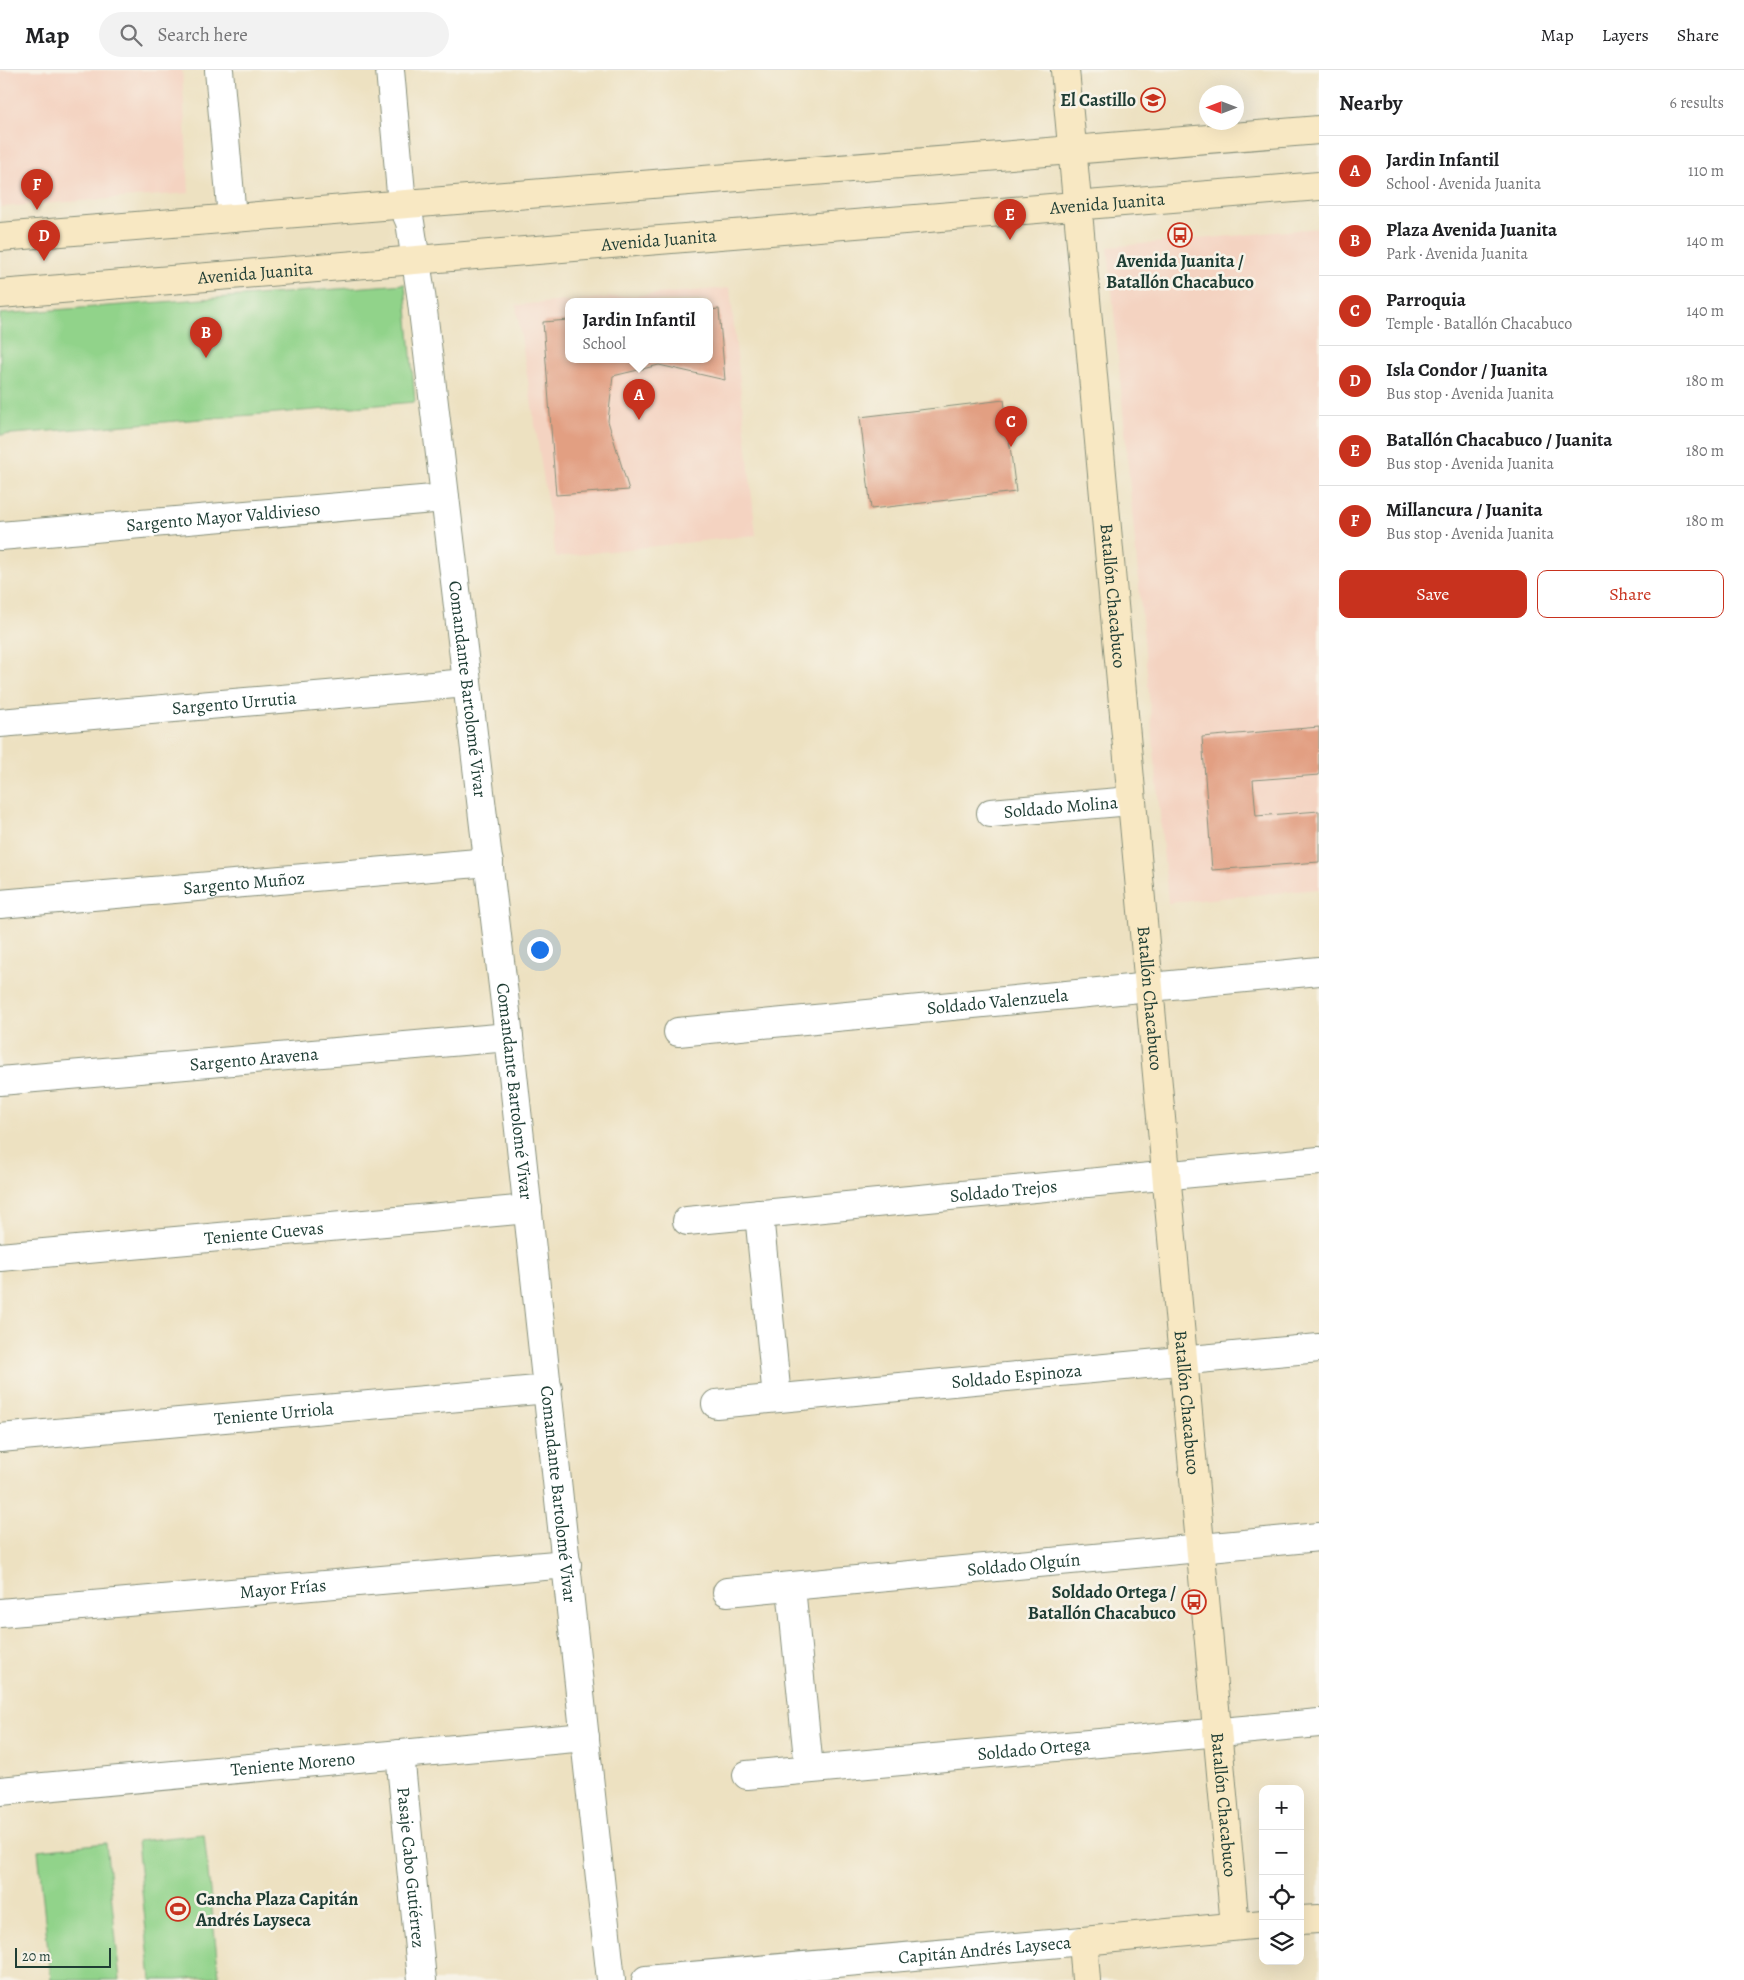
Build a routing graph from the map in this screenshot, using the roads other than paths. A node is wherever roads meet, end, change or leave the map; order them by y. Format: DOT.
graph roads {
  1 [pos="218,70"];
  2 [pos="390,70"];
  3 [pos="1065,70"];
  4 [pos="1319,130"];
  5 [pos="1072,149"];
  6 [pos="1319,186"];
  7 [pos="402,204"];
  8 [pos="1077,204"];
  9 [pos="232,218"];
  10 [pos="0,237"];
  11 [pos="416,261"];
  12 [pos="0,294"];
  13 [pos="445,498"];
  14 [pos="0,536"];
  15 [pos="467,683"];
  16 [pos="0,723"];
  17 [pos="1132,801"];
  18 [pos="991,813"];
  19 [pos="489,862"];
  20 [pos="0,904"];
  21 [pos="1319,971"];
  22 [pos="1149,987"];
  23 [pos="678,1032"];
  24 [pos="509,1037"];
  25 [pos="0,1081"];
  26 [pos="1319,1161"];
  27 [pos="1166,1176"];
  28 [pos="528,1209"];
  29 [pos="759,1214"];
  30 [pos="687,1221"];
  31 [pos="0,1257"];
  32 [pos="1319,1348"];
  33 [pos="1183,1360"];
  34 [pos="548,1388"];
  35 [pos="777,1398"];
  36 [pos="716,1404"];
  37 [pos="0,1438"];
  38 [pos="1319,1537"];
  39 [pos="1200,1548"];
  40 [pos="566,1564"];
  41 [pos="791,1586"];
  42 [pos="728,1592"];
  43 [pos="0,1613"];
  44 [pos="1319,1723"];
  45 [pos="1217,1732"];
  46 [pos="585,1737"];
  47 [pos="400,1754"];
  48 [pos="809,1769"];
  49 [pos="747,1775"];
  50 [pos="0,1791"];
  51 [pos="1319,1918"];
  52 [pos="1304,1920"];
  53 [pos="1259,1924"];
  54 [pos="1235,1926"];
  55 [pos="1083,1941"];
  56 [pos="422,1980"];
  57 [pos="611,1980"];
  58 [pos="646,1980"];
  59 [pos="1086,1980"];
  1 -- 9 [label="street"];
  2 -- 7 [label="street, Comandante Bartolomé Vivar"];
  3 -- 5 [label="street, Batallón Chacabuco"];
  4 -- 5 [label="street"];
  5 -- 7 [label="street"];
  5 -- 8 [label="street, Batallón Chacabuco"];
  6 -- 8 [label="street, Avenida Juanita"];
  7 -- 9 [label="street"];
  7 -- 11 [label="street, Comandante Bartolomé Vivar"];
  8 -- 11 [label="street, Avenida Juanita"];
  8 -- 17 [label="street, Batallón Chacabuco"];
  9 -- 10 [label="street"];
  11 -- 12 [label="street, Avenida Juanita"];
  11 -- 13 [label="street, Comandante Bartolomé Vivar"];
  13 -- 14 [label="street, Sargento Mayor Valdivieso"];
  13 -- 15 [label="street, Comandante Bartolomé Vivar"];
  15 -- 16 [label="street, Sargento Urrutia"];
  15 -- 19 [label="street, Comandante Bartolomé Vivar"];
  17 -- 18 [label="street, Soldado Molina"];
  17 -- 22 [label="street, Batallón Chacabuco"];
  19 -- 20 [label="street, Sargento Muñoz"];
  19 -- 24 [label="street, Comandante Bartolomé Vivar"];
  21 -- 22 [label="street, Soldado Valenzuela"];
  22 -- 23 [label="street, Soldado Valenzuela"];
  22 -- 27 [label="street, Batallón Chacabuco"];
  24 -- 25 [label="street, Sargento Aravena"];
  24 -- 28 [label="street, Comandante Bartolomé Vivar"];
  26 -- 27 [label="street, Soldado Trejos"];
  27 -- 29 [label="street, Soldado Trejos"];
  27 -- 33 [label="street, Batallón Chacabuco"];
  28 -- 31 [label="street, Teniente Cuevas"];
  28 -- 34 [label="street, Comandante Bartolomé Vivar"];
  29 -- 30 [label="street, Soldado Trejos"];
  29 -- 35 [label="street"];
  32 -- 33 [label="street, Soldado Espinoza"];
  33 -- 35 [label="street, Soldado Espinoza"];
  33 -- 39 [label="street, Batallón Chacabuco"];
  34 -- 37 [label="street, Teniente Urriola"];
  34 -- 40 [label="street, Comandante Bartolomé Vivar"];
  35 -- 36 [label="street, Soldado Espinoza"];
  38 -- 39 [label="street, Soldado Olguín"];
  39 -- 41 [label="street, Soldado Olguín"];
  39 -- 45 [label="street, Batallón Chacabuco"];
  40 -- 43 [label="street, Mayor Frías"];
  40 -- 46 [label="street, Comandante Bartolomé Vivar"];
  41 -- 42 [label="street, Soldado Olguín"];
  41 -- 48 [label="street"];
  44 -- 45 [label="street, Soldado Ortega"];
  45 -- 48 [label="street, Soldado Ortega"];
  45 -- 54 [label="street, Batallón Chacabuco"];
  46 -- 47 [label="street, Teniente Moreno"];
  46 -- 57 [label="street, Comandante Bartolomé Vivar"];
  47 -- 50 [label="street, Teniente Moreno"];
  47 -- 56 [label="street, Pasaje Cabo Gutiérrez"];
  48 -- 49 [label="street, Soldado Ortega"];
  51 -- 52 [label="street"];
  53 -- 54 [label="street, Capitán Andrés Layseca"];
  54 -- 55 [label="street, Capitán Andrés Layseca"];
  55 -- 58 [label="street, Capitán Andrés Layseca"];
  55 -- 59 [label="street"];
}
